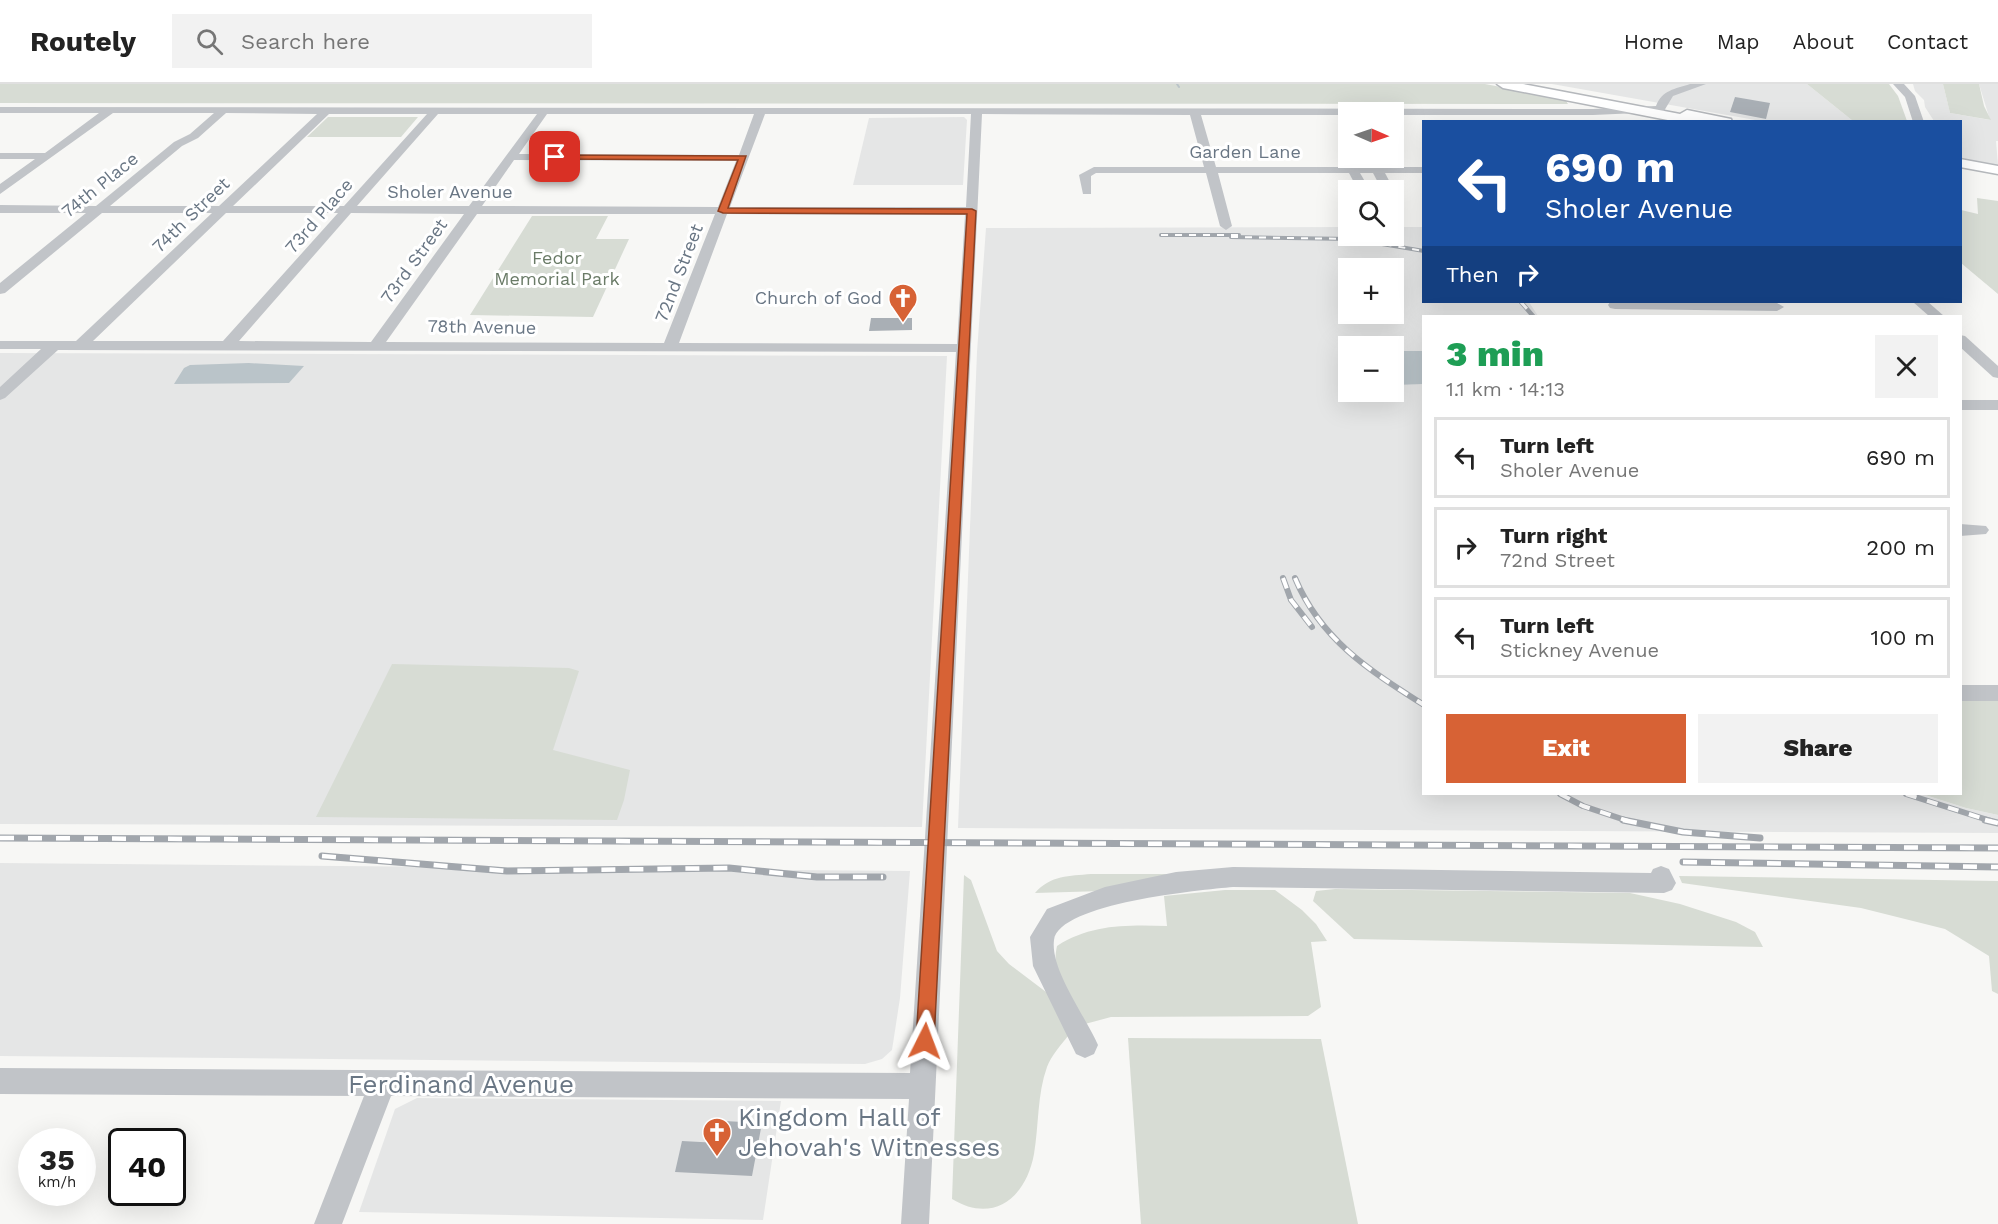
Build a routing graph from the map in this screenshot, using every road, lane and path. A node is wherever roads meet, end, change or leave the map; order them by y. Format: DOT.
graph roads {
  1 [pos="1503,84"];
  2 [pos="1529,84"];
  3 [pos="1701,84"];
  4 [pos="1898,84"];
  5 [pos="1575,97"];
  6 [pos="1660,109"];
  7 [pos="0,110"];
  8 [pos="111,110"];
  9 [pos="224,110"];
  10 [pos="327,110"];
  11 [pos="1642,110"];
  12 [pos="435,111"];
  13 [pos="544,111"];
  14 [pos="761,111"];
  15 [pos="977,111"];
  16 [pos="1195,112"];
  17 [pos="1589,112"];
  18 [pos="1539,117"];
  19 [pos="1677,119"];
  20 [pos="1716,120"];
  21 [pos="1918,120"];
  22 [pos="0,156"];
  23 [pos="47,156"];
  24 [pos="511,157"];
  25 [pos="743,158"];
  26 [pos="1962,164"];
  27 [pos="1422,170"];
  28 [pos="1998,170"];
  29 [pos="1210,171"];
  30 [pos="1353,171"];
  31 [pos="1377,171"];
  32 [pos="1358,180"];
  33 [pos="1382,180"];
  34 [pos="0,190"];
  35 [pos="1087,191"];
  36 [pos="0,209"];
  37 [pos="98,210"];
  38 [pos="348,210"];
  39 [pos="472,210"];
  40 [pos="222,211"];
  41 [pos="723,211"];
  42 [pos="972,211"];
  43 [pos="1226,226"];
  44 [pos="0,290"];
  45 [pos="1921,303"];
  46 [pos="1777,307"];
  47 [pos="1616,308"];
  48 [pos="1935,315"];
  49 [pos="1962,341"];
  50 [pos="0,345"];
  51 [pos="54,345"];
  52 [pos="80,345"];
  53 [pos="228,345"];
  54 [pos="376,345"];
  55 [pos="670,347"];
  56 [pos="964,348"];
  57 [pos="1998,374"];
  58 [pos="0,395"];
  59 [pos="1962,405"];
  60 [pos="1998,405"];
  61 [pos="1962,530"];
  62 [pos="1980,530"];
  63 [pos="1962,693"];
  64 [pos="1998,693"];
  65 [pos="1661,876"];
  66 [pos="1085,1045"];
  67 [pos="0,1081"];
  68 [pos="382,1084"];
  69 [pos="922,1086"];
  70 [pos="328,1224"];
  71 [pos="915,1224"];
  1 -- 5 [label="main road"];
  2 -- 6 [label="main road"];
  3 -- 6 [label="street"];
  4 -- 21 [label="street"];
  5 -- 11 [label="main road"];
  5 -- 17 [label="main road"];
  6 -- 11 [label="street"];
  6 -- 20 [label="main road"];
  7 -- 8 [label="street"];
  8 -- 9 [label="street"];
  8 -- 23 [label="street"];
  9 -- 10 [label="street"];
  9 -- 37 [label="street, 74th Place"];
  10 -- 12 [label="street"];
  10 -- 40 [label="street, 74th Street"];
  11 -- 17 [label="street"];
  11 -- 19 [label="main road"];
  12 -- 13 [label="street"];
  12 -- 38 [label="street, 73rd Place"];
  13 -- 14 [label="street"];
  13 -- 24 [label="street, 73rd Street"];
  14 -- 15 [label="street"];
  14 -- 25 [label="street, 72nd Street"];
  15 -- 16 [label="street"];
  15 -- 42 [label="street"];
  16 -- 18 [label="street"];
  16 -- 29 [label="street"];
  17 -- 18 [label="street"];
  22 -- 23 [label="street"];
  23 -- 34 [label="street"];
  24 -- 25 [label="street"];
  24 -- 39 [label="street, 73rd Street"];
  25 -- 41 [label="street, 72nd Street"];
  26 -- 28 [label="main road"];
  27 -- 31 [label="street, Garden Lane"];
  29 -- 30 [label="street, Garden Lane"];
  29 -- 35 [label="street, Garden Lane"];
  29 -- 43 [label="street"];
  30 -- 31 [label="street, Garden Lane"];
  30 -- 32 [label="street"];
  31 -- 33 [label="street"];
  36 -- 37 [label="street, Sholer Avenue"];
  37 -- 40 [label="street, Sholer Avenue"];
  37 -- 44 [label="street, 74th Place"];
  38 -- 39 [label="street, Sholer Avenue"];
  38 -- 40 [label="street, Sholer Avenue"];
  38 -- 53 [label="street, 73rd Place"];
  39 -- 41 [label="street, Sholer Avenue"];
  39 -- 54 [label="street, 73rd Street"];
  40 -- 52 [label="street, 74th Street"];
  41 -- 42 [label="street, Sholer Avenue"];
  41 -- 55 [label="street, 72nd Street"];
  42 -- 56 [label="street"];
  45 -- 48 [label="street"];
  46 -- 47 [label="street"];
  49 -- 57 [label="street"];
  50 -- 51 [label="street, 78th Avenue"];
  51 -- 52 [label="street, 78th Avenue"];
  51 -- 58 [label="street"];
  52 -- 53 [label="street, 78th Avenue"];
  53 -- 54 [label="street, 78th Avenue"];
  54 -- 55 [label="street, 78th Avenue"];
  55 -- 56 [label="street, 78th Avenue"];
  56 -- 69 [label="street"];
  59 -- 60 [label="street"];
  61 -- 62 [label="street"];
  63 -- 64 [label="street"];
  65 -- 66 [label="street"];
  67 -- 68 [label="street, Ferdinand Avenue"];
  68 -- 69 [label="street, Ferdinand Avenue"];
  68 -- 70 [label="street"];
  69 -- 71 [label="street"];
}
